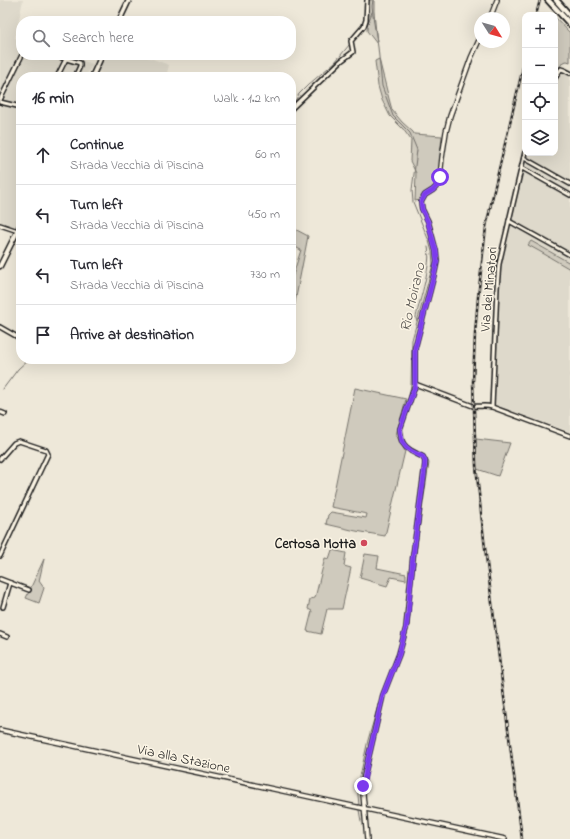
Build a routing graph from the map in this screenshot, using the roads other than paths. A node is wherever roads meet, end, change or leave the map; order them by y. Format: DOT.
graph roads {
  1 [pos="130,0"];
  2 [pos="367,0"];
  3 [pos="497,0"];
  4 [pos="548,0"];
  5 [pos="556,0"];
  6 [pos="492,12"];
  7 [pos="122,16"];
  8 [pos="570,16"];
  9 [pos="570,24"];
  10 [pos="476,48"];
  11 [pos="20,60"];
  12 [pos="66,60"];
  13 [pos="70,60"];
  14 [pos="100,60"];
  15 [pos="60,72"];
  16 [pos="77,72"];
  17 [pos="94,72"];
  18 [pos="558,73"];
  19 [pos="570,73"];
  20 [pos="0,101"];
  21 [pos="296,104"];
  22 [pos="16,106"];
  23 [pos="524,158"];
  24 [pos="539,166"];
  25 [pos="522,168"];
  26 [pos="534,175"];
  27 [pos="570,184"];
  28 [pos="570,194"];
  29 [pos="509,221"];
  30 [pos="0,225"];
  31 [pos="16,230"];
  32 [pos="16,235"];
  33 [pos="570,255"];
  34 [pos="0,266"];
  35 [pos="0,327"];
  36 [pos="16,336"];
  37 [pos="415,384"];
  38 [pos="492,407"];
  39 [pos="0,412"];
  40 [pos="5,414"];
  41 [pos="570,436"];
  42 [pos="0,459"];
  43 [pos="0,556"];
  44 [pos="0,579"];
  45 [pos="10,583"];
  46 [pos="29,590"];
  47 [pos="3,607"];
  48 [pos="0,634"];
  49 [pos="8,637"];
  50 [pos="0,730"];
  51 [pos="364,808"];
  52 [pos="367,839"];
  53 [pos="505,839"];
  1 -- 7 [label="main road"];
  2 -- 21 [label="street"];
  3 -- 6 [label="street"];
  4 -- 9 [label="main road"];
  5 -- 8 [label="main road"];
  10 -- 37 [label="street"];
  11 -- 20 [label="street"];
  12 -- 15 [label="street"];
  13 -- 16 [label="street"];
  14 -- 17 [label="main road"];
  18 -- 19 [label="street"];
  20 -- 22 [label="street"];
  23 -- 24 [label="street"];
  23 -- 25 [label="street, Via dei Minatori"];
  24 -- 26 [label="street"];
  24 -- 27 [label="street"];
  25 -- 26 [label="street"];
  25 -- 29 [label="street, Via dei Minatori"];
  26 -- 28 [label="street"];
  29 -- 33 [label="street"];
  29 -- 38 [label="street, Via dei Minatori"];
  30 -- 31 [label="street"];
  32 -- 34 [label="main road"];
  35 -- 36 [label="street"];
  37 -- 38 [label="street"];
  37 -- 51 [label="street"];
  38 -- 41 [label="street"];
  39 -- 40 [label="street"];
  42 -- 43 [label="street"];
  44 -- 45 [label="street"];
  45 -- 46 [label="street"];
  45 -- 47 [label="street"];
  48 -- 49 [label="street"];
  50 -- 51 [label="street, Via alla Stazione"];
  51 -- 52 [label="street"];
  51 -- 53 [label="street, Via alla Stazione"];
}
